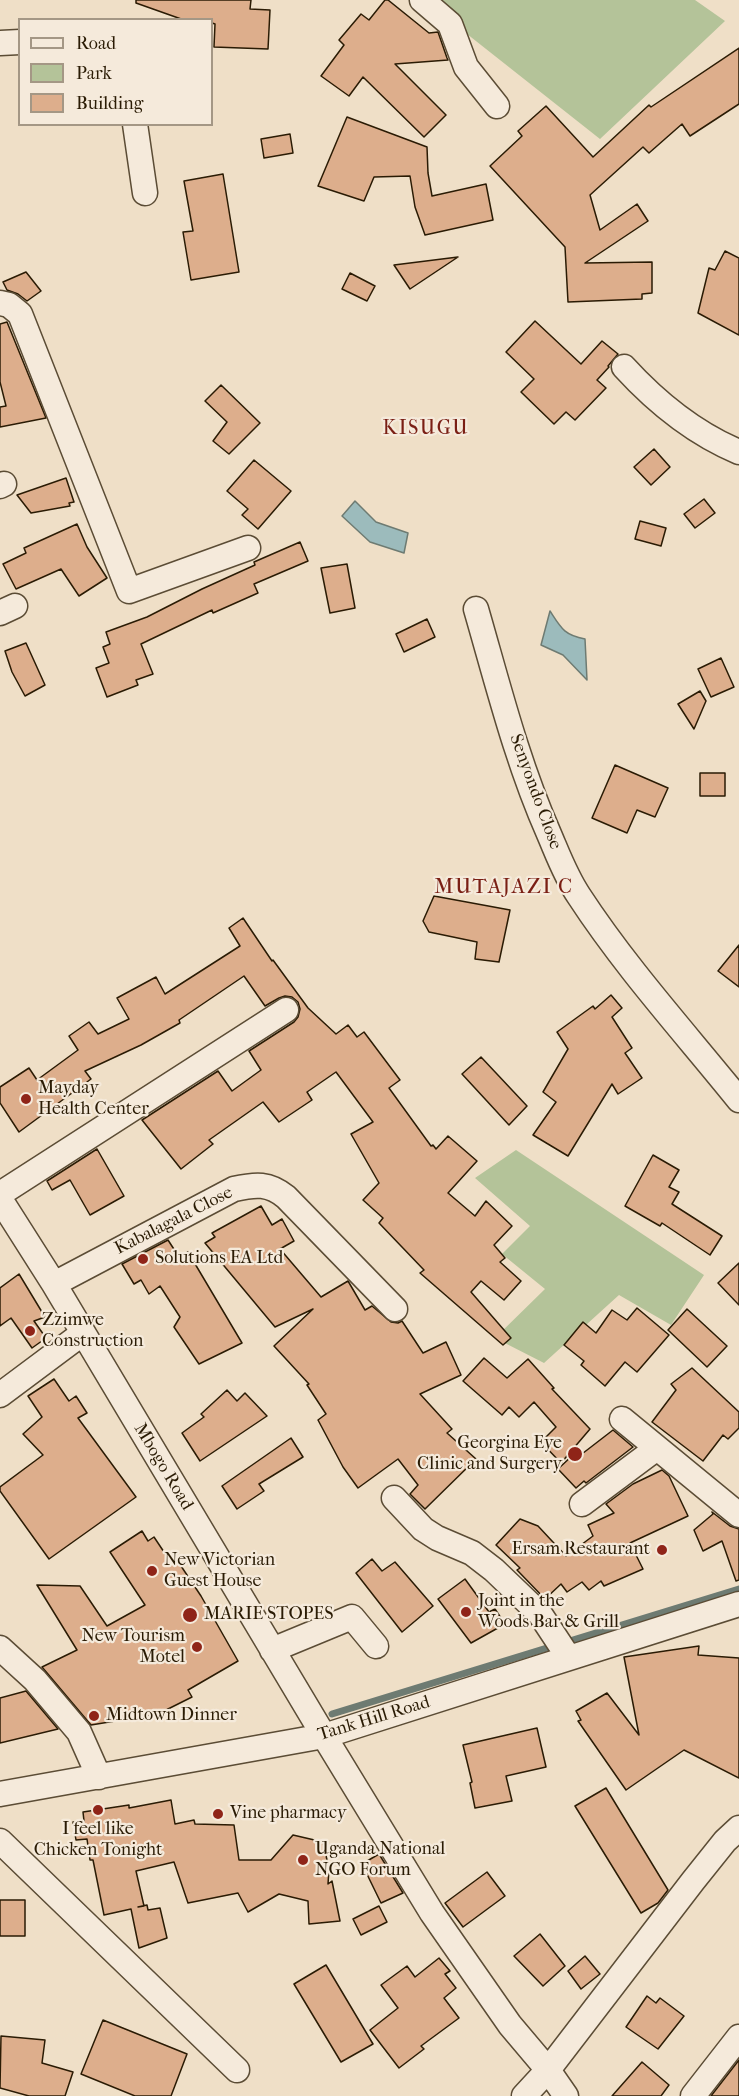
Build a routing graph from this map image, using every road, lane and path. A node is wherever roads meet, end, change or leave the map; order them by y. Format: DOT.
graph roads {
  1 [pos="422,0"];
  2 [pos="18,42"];
  3 [pos="0,43"];
  4 [pos="497,106"];
  5 [pos="135,126"];
  6 [pos="145,193"];
  7 [pos="0,303"];
  8 [pos="624,367"];
  9 [pos="739,452"];
  10 [pos="248,548"];
  11 [pos="476,609"];
  12 [pos="286,1010"];
  13 [pos="739,1100"];
  14 [pos="1,1202"];
  15 [pos="54,1284"];
  16 [pos="395,1309"];
  17 [pos="83,1332"];
  18 [pos="0,1395"];
  19 [pos="622,1419"];
  20 [pos="657,1448"];
  21 [pos="394,1498"];
  22 [pos="582,1503"];
  23 [pos="739,1515"];
  24 [pos="739,1604"];
  25 [pos="376,1646"];
  26 [pos="0,1648"];
  27 [pos="272,1650"];
  28 [pos="569,1658"];
  29 [pos="324,1736"];
  30 [pos="99,1777"];
  31 [pos="0,1794"];
  32 [pos="739,1828"];
  33 [pos="0,1840"];
  34 [pos="739,2037"];
  35 [pos="237,2070"];
  36 [pos="548,2070"];
  37 [pos="524,2096"];
  38 [pos="566,2096"];
  39 [pos="693,2096"];
  1 -- 4 [label="street"];
  2 -- 3 [label="street"];
  5 -- 6 [label="street"];
  7 -- 10 [label="street"];
  8 -- 9 [label="street"];
  11 -- 13 [label="street, Senyondo Close"];
  12 -- 14 [label="street"];
  14 -- 15 [label="street, Mbogo Road"];
  15 -- 16 [label="street, Kabalagala Close"];
  15 -- 17 [label="street, Mbogo Road"];
  17 -- 18 [label="street"];
  17 -- 27 [label="street, Mbogo Road"];
  19 -- 20 [label="street"];
  20 -- 22 [label="street"];
  20 -- 23 [label="street"];
  21 -- 28 [label="street"];
  24 -- 28 [label="street, Tank Hill Road"];
  25 -- 27 [label="street"];
  26 -- 30 [label="street"];
  27 -- 29 [label="street, Mbogo Road"];
  28 -- 29 [label="street, Tank Hill Road"];
  29 -- 30 [label="street, Tank Hill Road"];
  29 -- 36 [label="street, Mbogo Road"];
  30 -- 31 [label="street, Tank Hill Road"];
  32 -- 36 [label="street"];
  33 -- 35 [label="street"];
  34 -- 39 [label="street"];
  36 -- 37 [label="street"];
  36 -- 38 [label="street, Mbogo Road"];
}
